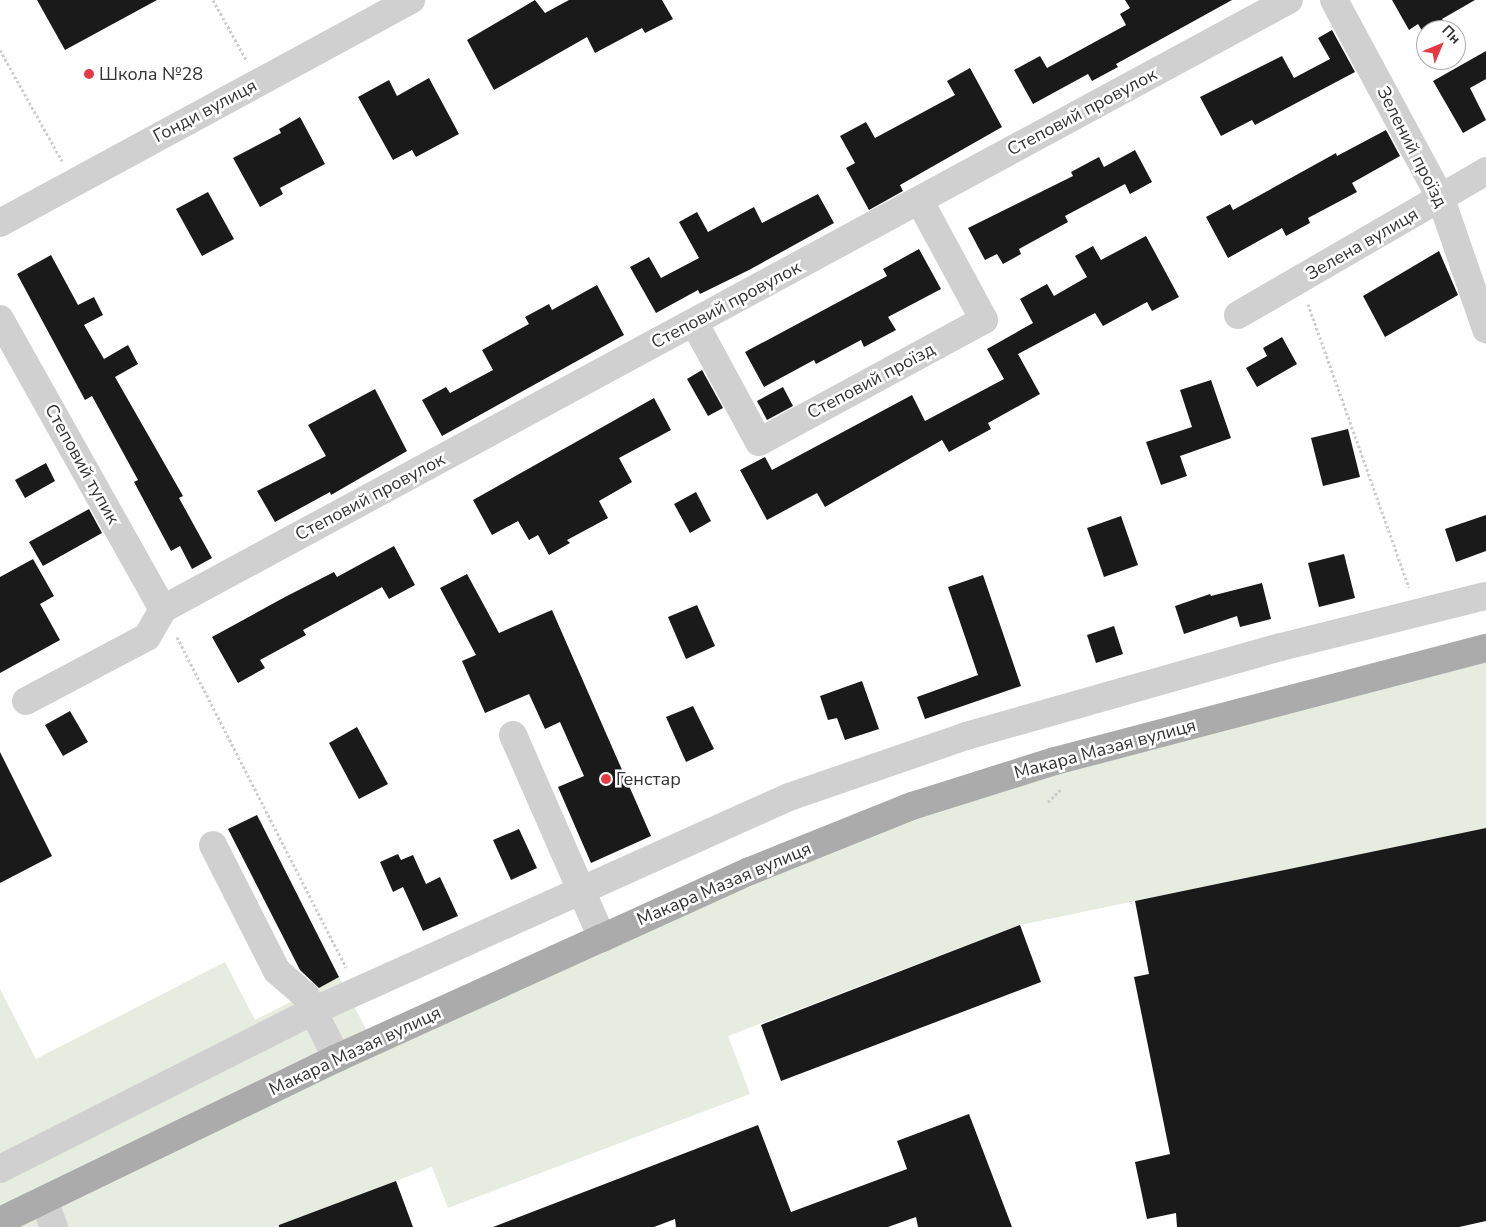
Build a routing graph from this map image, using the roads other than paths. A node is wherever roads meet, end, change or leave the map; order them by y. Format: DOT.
graph roads {
  1 [pos="411,0"];
  2 [pos="1289,0"];
  3 [pos="1334,0"];
  4 [pos="1486,171"];
  5 [pos="1441,198"];
  6 [pos="919,200"];
  7 [pos="0,223"];
  8 [pos="1238,315"];
  9 [pos="0,319"];
  10 [pos="694,322"];
  11 [pos="1486,329"];
  12 [pos="1486,596"];
  13 [pos="163,609"];
  14 [pos="1486,648"];
  15 [pos="26,701"];
  16 [pos="513,734"];
  17 [pos="213,845"];
  18 [pos="581,889"];
  19 [pos="602,938"];
  20 [pos="313,1011"];
  21 [pos="337,1058"];
  22 [pos="0,1169"];
  23 [pos="44,1200"];
  24 [pos="0,1221"];
  25 [pos="54,1227"];
  1 -- 7 [label="street, Гонди вулиця"];
  2 -- 6 [label="street, Степовий провулок"];
  3 -- 5 [label="street, Зелений проїзд"];
  4 -- 5 [label="street, Зелена вулиця"];
  5 -- 8 [label="street, Зелена вулиця"];
  5 -- 11 [label="street, Зелений проїзд"];
  6 -- 10 [label="street, Степовий провулок"];
  6 -- 10 [label="street, Степовий проїзд"];
  9 -- 13 [label="street, Степовий тупик"];
  10 -- 13 [label="street, Степовий провулок"];
  12 -- 18 [label="street"];
  13 -- 15 [label="street"];
  14 -- 19 [label="main road, Макара Мазая вулиця"];
  16 -- 18 [label="street"];
  17 -- 20 [label="street"];
  18 -- 19 [label="street"];
  18 -- 20 [label="street"];
  19 -- 21 [label="main road, Макара Мазая вулиця"];
  20 -- 21 [label="street"];
  20 -- 22 [label="street"];
  21 -- 23 [label="main road, Макара Мазая вулиця"];
  23 -- 24 [label="main road, Макара Мазая вулиця"];
  23 -- 25 [label="street"];
}
